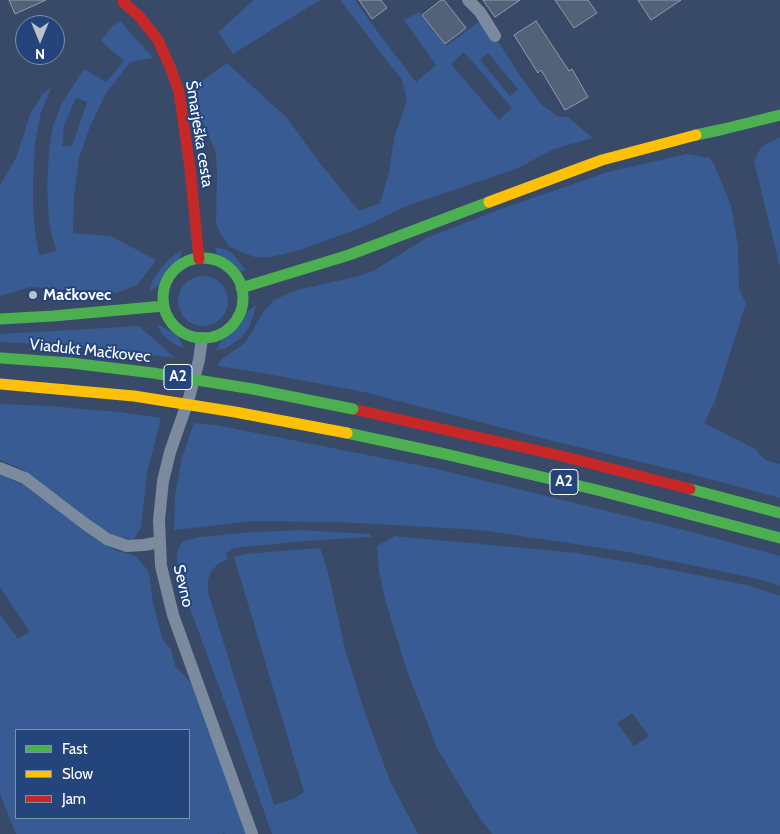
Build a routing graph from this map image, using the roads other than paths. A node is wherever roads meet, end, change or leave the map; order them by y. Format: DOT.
graph roads {
  1 [pos="125,0"];
  2 [pos="468,0"];
  3 [pos="495,36"];
  4 [pos="780,115"];
  5 [pos="199,259"];
  6 [pos="241,288"];
  7 [pos="164,306"];
  8 [pos="0,319"];
  9 [pos="202,338"];
  10 [pos="0,358"];
  11 [pos="0,384"];
  12 [pos="0,468"];
  13 [pos="780,514"];
  14 [pos="780,538"];
  15 [pos="160,542"];
  16 [pos="252,834"];
  1 -- 5 [label="main road, Šmarješka cesta"];
  2 -- 3 [label="street"];
  4 -- 6 [label="main road"];
  5 -- 6 [label="main road"];
  5 -- 7 [label="main road"];
  6 -- 9 [label="main road"];
  7 -- 8 [label="main road"];
  7 -- 9 [label="main road"];
  9 -- 15 [label="street, Sevno"];
  10 -- 13 [label="main road, Viadukt Mačkovec / A2, bridge"];
  11 -- 14 [label="main road, A2, bridge"];
  12 -- 15 [label="street"];
  15 -- 16 [label="street, Sevno"];
}
